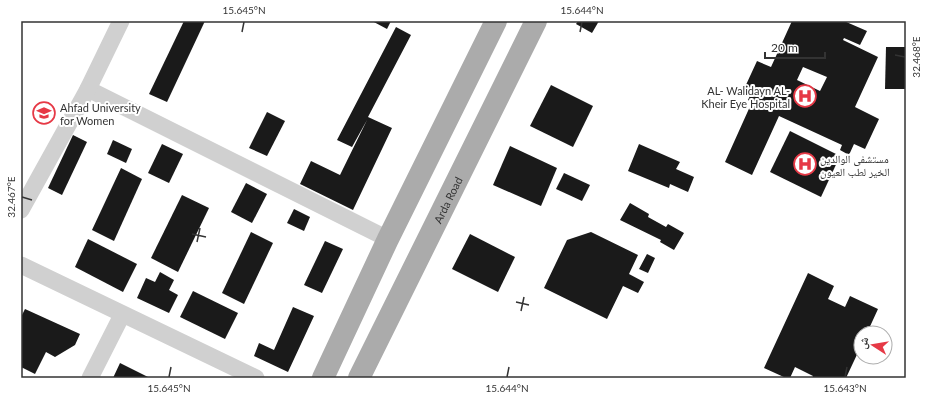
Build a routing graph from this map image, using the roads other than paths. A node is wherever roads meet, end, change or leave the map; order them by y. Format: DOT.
graph roads {
  1 [pos="121,21"];
  2 [pos="496,21"];
  3 [pos="536,21"];
  4 [pos="88,89"];
  5 [pos="21,210"];
  6 [pos="388,239"];
  7 [pos="21,266"];
  8 [pos="122,314"];
  9 [pos="90,378"];
  10 [pos="256,378"];
  11 [pos="323,378"];
  12 [pos="359,378"];
  1 -- 4 [label="street"];
  2 -- 6 [label="main road"];
  3 -- 12 [label="main road, Arda Road"];
  4 -- 5 [label="street"];
  4 -- 6 [label="street"];
  6 -- 11 [label="main road"];
  7 -- 8 [label="street"];
  8 -- 9 [label="street"];
  8 -- 10 [label="street"];
}
